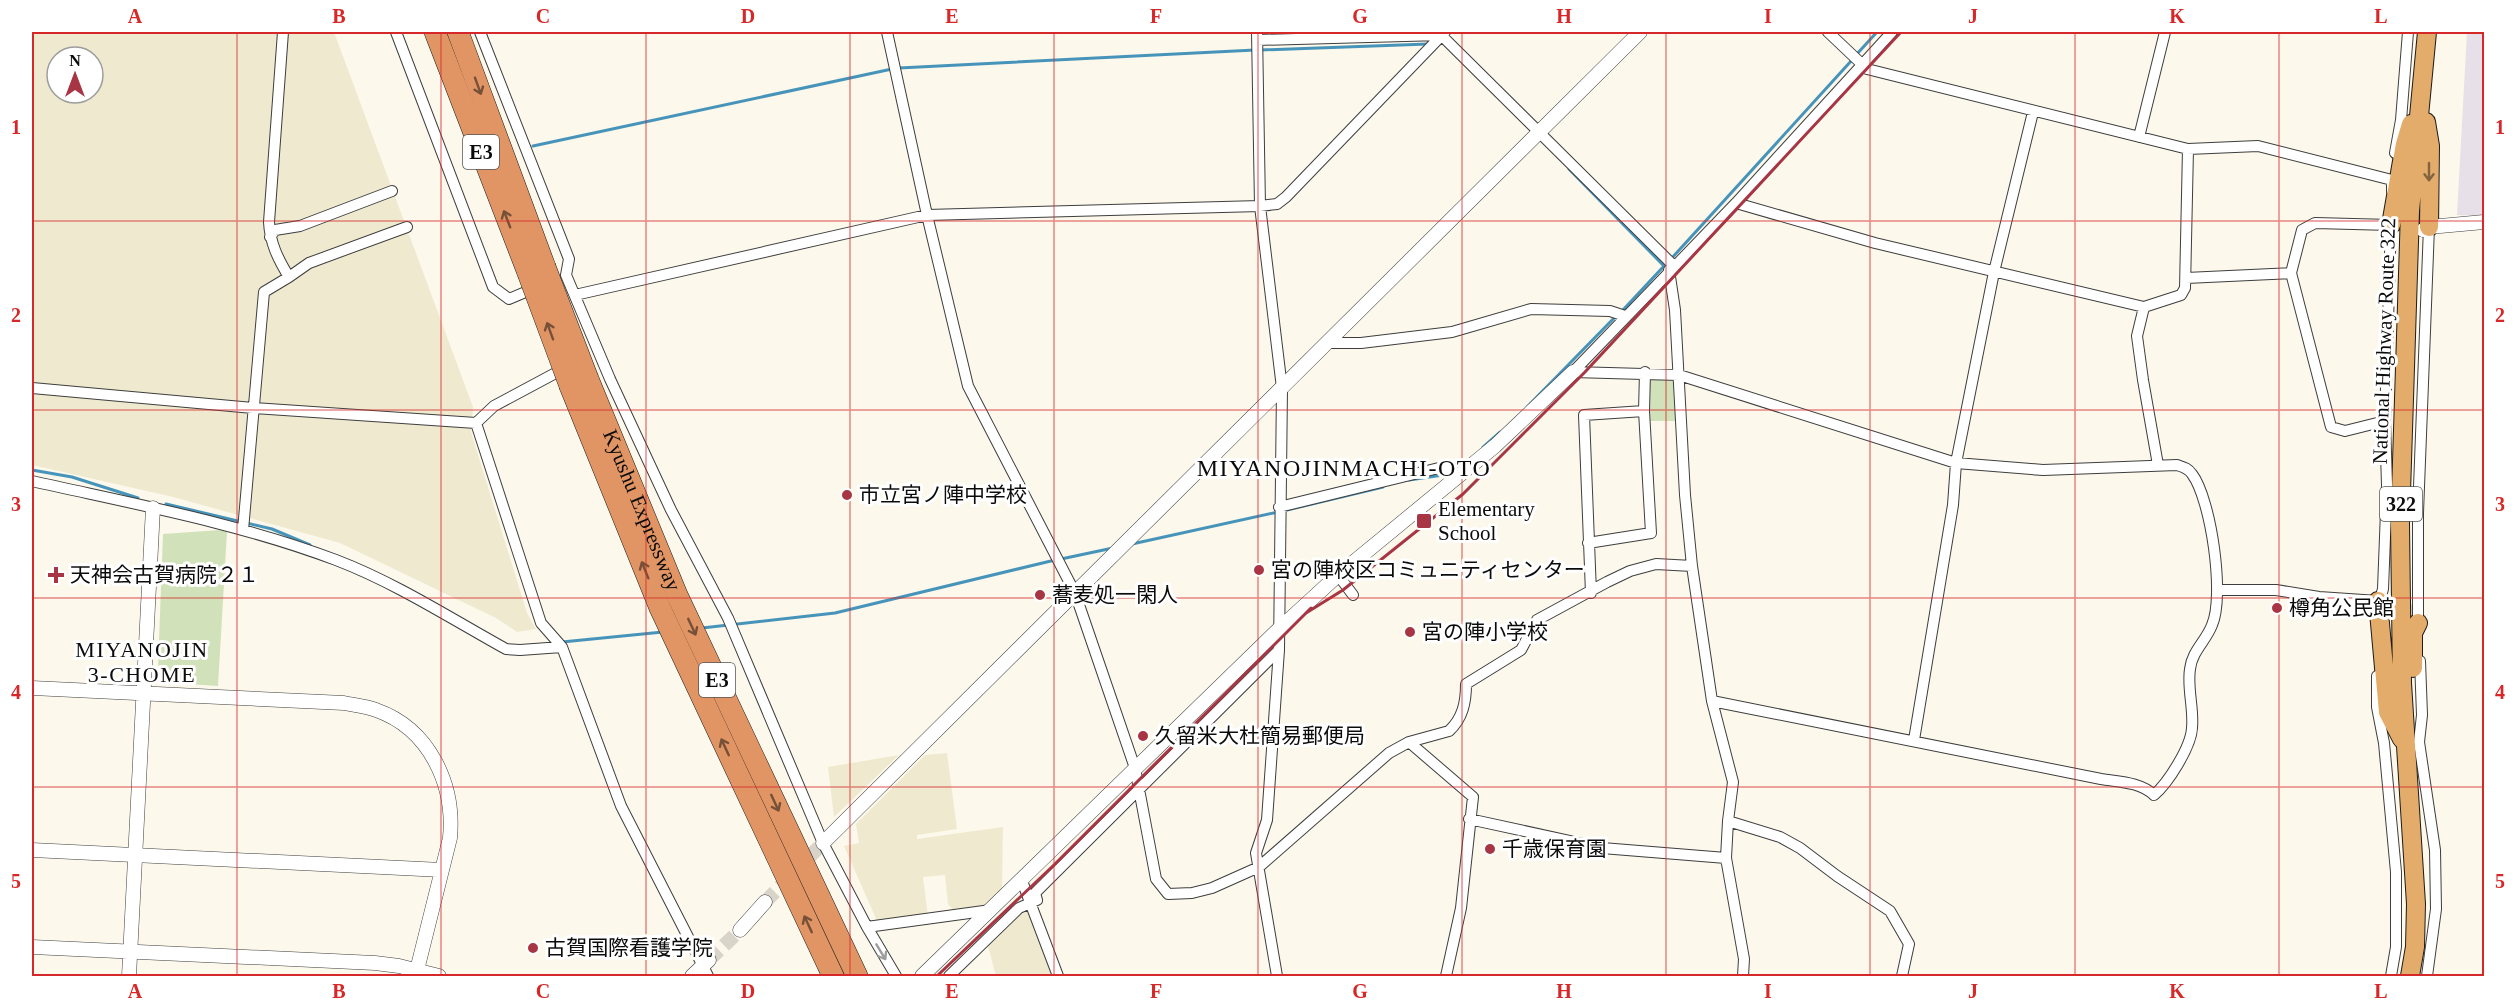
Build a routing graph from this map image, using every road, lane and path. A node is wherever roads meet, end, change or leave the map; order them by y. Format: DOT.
graph roads {
  1 [pos="283,32"];
  2 [pos="396,32"];
  3 [pos="435,32"];
  4 [pos="458,32"];
  5 [pos="480,32"];
  6 [pos="887,32"];
  7 [pos="1640,32"];
  8 [pos="1828,32"];
  9 [pos="1892,32"];
  10 [pos="2165,32"];
  11 [pos="2408,32"];
  12 [pos="2427,32"];
  13 [pos="1443,33"];
  14 [pos="1257,36"];
  15 [pos="1862,66"];
  16 [pos="2421,94"];
  17 [pos="2033,112"];
  18 [pos="1539,132"];
  19 [pos="2139,137"];
  20 [pos="2188,149"];
  21 [pos="2392,180"];
  22 [pos="393,191"];
  23 [pos="1736,203"];
  24 [pos="1260,206"];
  25 [pos="927,215"];
  26 [pos="2484,222"];
  27 [pos="408,227"];
  28 [pos="2395,227"];
  29 [pos="2426,228"];
  30 [pos="270,237"];
  31 [pos="1672,268"];
  32 [pos="536,270"];
  33 [pos="1994,272"];
  34 [pos="2291,273"];
  35 [pos="566,275"];
  36 [pos="289,277"];
  37 [pos="2186,278"];
  38 [pos="575,295"];
  39 [pos="2144,307"];
  40 [pos="1625,316"];
  41 [pos="1328,343"];
  42 [pos="598,353"];
  43 [pos="1573,372"];
  44 [pos="1645,372"];
  45 [pos="1679,375"];
  46 [pos="579,383"];
  47 [pos="32,388"];
  48 [pos="1281,388"];
  49 [pos="253,408"];
  50 [pos="1644,411"];
  51 [pos="2385,421"];
  52 [pos="476,423"];
  53 [pos="1956,463"];
  54 [pos="2158,465"];
  55 [pos="1456,480"];
  56 [pos="32,481"];
  57 [pos="1279,507"];
  58 [pos="153,508"];
  59 [pos="243,530"];
  60 [pos="1588,543"];
  61 [pos="1692,566"];
  62 [pos="1338,575"];
  63 [pos="2217,590"];
  64 [pos="1075,593"];
  65 [pos="1591,593"];
  66 [pos="1353,595"];
  67 [pos="2378,601"];
  68 [pos="2418,623"];
  69 [pos="1278,630"];
  70 [pos="562,647"];
  71 [pos="1279,650"];
  72 [pos="32,688"];
  73 [pos="144,693"];
  74 [pos="1712,701"];
  75 [pos="1914,741"];
  76 [pos="1408,742"];
  77 [pos="2404,743"];
  78 [pos="1136,768"];
  79 [pos="1139,791"];
  80 [pos="1469,819"];
  81 [pos="1728,821"];
  82 [pos="823,843"];
  83 [pos="32,850"];
  84 [pos="136,855"];
  85 [pos="1726,858"];
  86 [pos="1260,867"];
  87 [pos="442,870"];
  88 [pos="1022,881"];
  89 [pos="765,902"];
  90 [pos="1030,904"];
  91 [pos="992,910"];
  92 [pos="867,927"];
  93 [pos="2396,927"];
  94 [pos="2425,927"];
  95 [pos="740,930"];
  96 [pos="32,947"];
  97 [pos="131,952"];
  98 [pos="417,970"];
  99 [pos="703,970"];
  100 [pos="129,976"];
  101 [pos="439,976"];
  102 [pos="833,976"];
  103 [pos="857,976"];
  104 [pos="896,976"];
  105 [pos="922,976"];
  106 [pos="949,976"];
  107 [pos="1058,976"];
  108 [pos="1277,976"];
  109 [pos="1446,976"];
  110 [pos="1743,976"];
  111 [pos="1902,976"];
  112 [pos="2391,976"];
  113 [pos="2410,976"];
  114 [pos="2427,976"];
  1 -- 30 [label="street"];
  2 -- 35 [label="street"];
  32 -- 3 [label="highway, Kyushu Expressway / E3, one-way"];
  4 -- 32 [label="highway, Kyushu Expressway / E3, one-way"];
  5 -- 35 [label="street"];
  6 -- 25 [label="street"];
  7 -- 18 [label="street"];
  8 -- 15 [label="street"];
  9 -- 15 [label="street"];
  10 -- 19 [label="street"];
  11 -- 21 [label="street"];
  12 -- 16 [label="highway, National Highway Route 322 / 322"];
  13 -- 14 [label="street"];
  13 -- 18 [label="street"];
  13 -- 24 [label="street"];
  14 -- 24 [label="street"];
  15 -- 17 [label="street"];
  15 -- 23 [label="street"];
  16 -- 28 [label="highway"];
  16 -- 29 [label="highway, one-way"];
  16 -- 77 [label="highway, National Highway Route 322 / 322"];
  17 -- 19 [label="street"];
  17 -- 33 [label="street"];
  18 -- 31 [label="street"];
  18 -- 41 [label="street"];
  19 -- 20 [label="street"];
  20 -- 21 [label="street"];
  20 -- 37 [label="street"];
  21 -- 28 [label="street"];
  22 -- 30 [label="street"];
  23 -- 31 [label="street"];
  23 -- 33 [label="street"];
  24 -- 25 [label="street"];
  24 -- 48 [label="street"];
  25 -- 38 [label="street"];
  25 -- 64 [label="street"];
  26 -- 29 [label="street"];
  27 -- 36 [label="street"];
  28 -- 34 [label="street"];
  28 -- 51 [label="street"];
  29 -- 68 [label="street"];
  30 -- 36 [label="street"];
  31 -- 40 [label="street"];
  31 -- 45 [label="street"];
  32 -- 46 [label="highway, Kyushu Expressway / E3, bridge"];
  33 -- 39 [label="street"];
  33 -- 53 [label="street"];
  34 -- 37 [label="street"];
  34 -- 51 [label="street"];
  35 -- 38 [label="street"];
  36 -- 49 [label="street"];
  37 -- 39 [label="street"];
  38 -- 42 [label="street"];
  39 -- 54 [label="street"];
  40 -- 41 [label="street"];
  40 -- 43 [label="street"];
  41 -- 48 [label="street"];
  42 -- 52 [label="street"];
  42 -- 82 [label="street"];
  43 -- 44 [label="street"];
  43 -- 55 [label="street"];
  44 -- 45 [label="street"];
  44 -- 50 [label="street"];
  45 -- 53 [label="street"];
  45 -- 61 [label="street"];
  102 -- 46 [label="highway, Kyushu Expressway / E3, one-way"];
  46 -- 103 [label="highway, Kyushu Expressway / E3, one-way"];
  47 -- 49 [label="street"];
  48 -- 57 [label="street"];
  48 -- 64 [label="street"];
  49 -- 52 [label="street"];
  49 -- 59 [label="street"];
  50 -- 60 [label="street"];
  50 -- 60 [label="street"];
  51 -- 67 [label="street"];
  52 -- 70 [label="street"];
  53 -- 54 [label="street"];
  53 -- 75 [label="street"];
  54 -- 63 [label="street"];
  55 -- 57 [label="street"];
  55 -- 62 [label="street"];
  56 -- 58 [label="street"];
  57 -- 69 [label="street"];
  58 -- 59 [label="street"];
  58 -- 73 [label="street"];
  59 -- 70 [label="street"];
  60 -- 65 [label="street"];
  61 -- 65 [label="street"];
  61 -- 74 [label="street"];
  62 -- 66 [label="street"];
  62 -- 69 [label="street"];
  63 -- 67 [label="street"];
  63 -- 75 [label="street"];
  64 -- 78 [label="street"];
  64 -- 82 [label="street"];
  65 -- 76 [label="street"];
  67 -- 77 [label="highway"];
  67 -- 93 [label="street"];
  68 -- 77 [label="highway"];
  68 -- 94 [label="street"];
  69 -- 71 [label="street"];
  69 -- 78 [label="street"];
  70 -- 99 [label="street"];
  71 -- 79 [label="street"];
  71 -- 86 [label="street"];
  72 -- 73 [label="street"];
  73 -- 84 [label="street"];
  73 -- 87 [label="street"];
  74 -- 75 [label="street"];
  74 -- 81 [label="street"];
  76 -- 80 [label="street"];
  76 -- 86 [label="street"];
  77 -- 94 [label="highway, National Highway Route 322 / 322"];
  78 -- 79 [label="street"];
  78 -- 88 [label="street"];
  79 -- 86 [label="street"];
  79 -- 90 [label="street"];
  80 -- 85 [label="street"];
  80 -- 109 [label="street"];
  81 -- 85 [label="street"];
  81 -- 111 [label="street"];
  82 -- 92 [label="street"];
  83 -- 84 [label="street"];
  84 -- 87 [label="street"];
  84 -- 97 [label="street"];
  85 -- 110 [label="street"];
  86 -- 108 [label="street"];
  87 -- 98 [label="street"];
  88 -- 90 [label="street"];
  88 -- 91 [label="street"];
  89 -- 95 [label="street"];
  90 -- 106 [label="street"];
  90 -- 107 [label="street"];
  91 -- 92 [label="street"];
  91 -- 105 [label="street"];
  92 -- 104 [label="street, one-way"];
  93 -- 94 [label="street"];
  93 -- 112 [label="street"];
  94 -- 113 [label="highway, National Highway Route 322 / 322"];
  94 -- 114 [label="street"];
  96 -- 97 [label="street"];
  97 -- 98 [label="street"];
  97 -- 100 [label="street"];
  98 -- 101 [label="street"];
}
